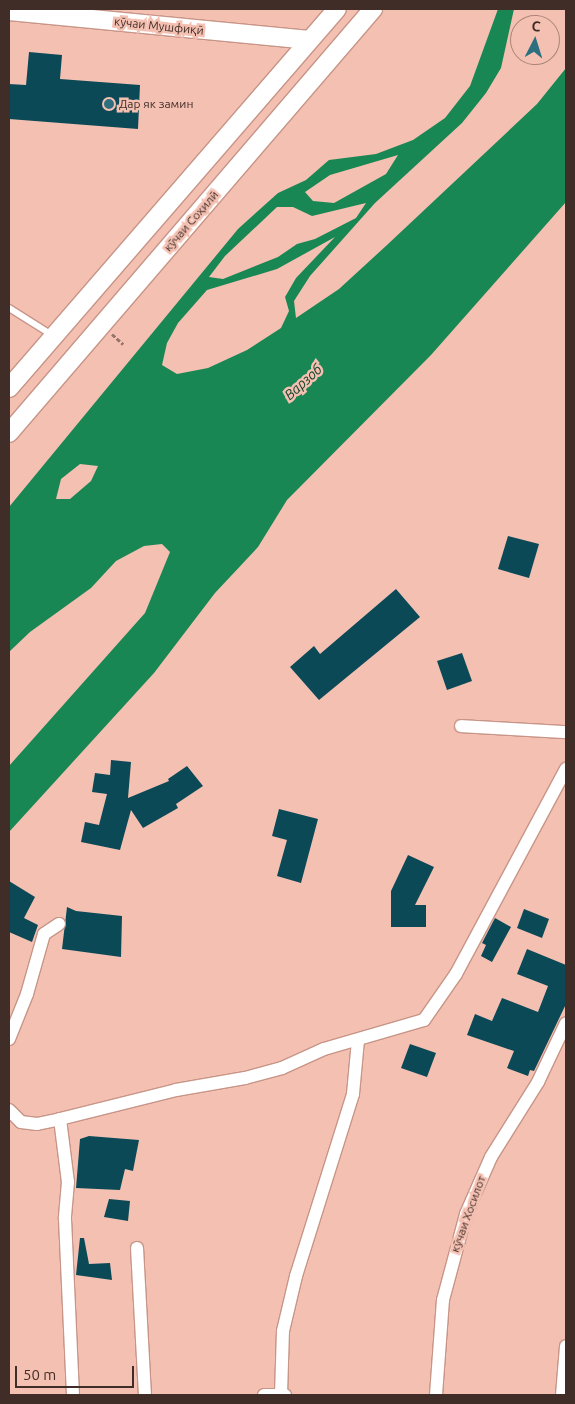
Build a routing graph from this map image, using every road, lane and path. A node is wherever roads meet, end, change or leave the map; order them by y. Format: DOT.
graph roads {
  1 [pos="337,9"];
  2 [pos="373,9"];
  3 [pos="9,11"];
  4 [pos="310,40"];
  5 [pos="9,308"];
  6 [pos="53,336"];
  7 [pos="9,388"];
  8 [pos="9,433"];
  9 [pos="461,726"];
  10 [pos="566,732"];
  11 [pos="566,768"];
  12 [pos="59,924"];
  13 [pos="566,1023"];
  14 [pos="9,1039"];
  15 [pos="358,1040"];
  16 [pos="9,1110"];
  17 [pos="60,1119"];
  18 [pos="136,1248"];
  19 [pos="566,1346"];
  20 [pos="74,1395"];
  21 [pos="145,1395"];
  22 [pos="264,1395"];
  23 [pos="283,1395"];
  24 [pos="436,1395"];
  25 [pos="562,1395"];
  1 -- 4 [label="main road"];
  2 -- 8 [label="main road, кӯчаи Соҳилӣ"];
  3 -- 4 [label="main road, кӯчаи Мушфиқӣ"];
  4 -- 6 [label="main road"];
  5 -- 6 [label="lane"];
  6 -- 7 [label="main road"];
  9 -- 10 [label="street"];
  11 -- 15 [label="street"];
  12 -- 14 [label="street"];
  13 -- 24 [label="street, кӯчаи Хосилот"];
  15 -- 17 [label="street"];
  15 -- 23 [label="street"];
  16 -- 17 [label="street"];
  17 -- 20 [label="street"];
  18 -- 21 [label="street"];
  19 -- 25 [label="street"];
  22 -- 23 [label="street"];
}
